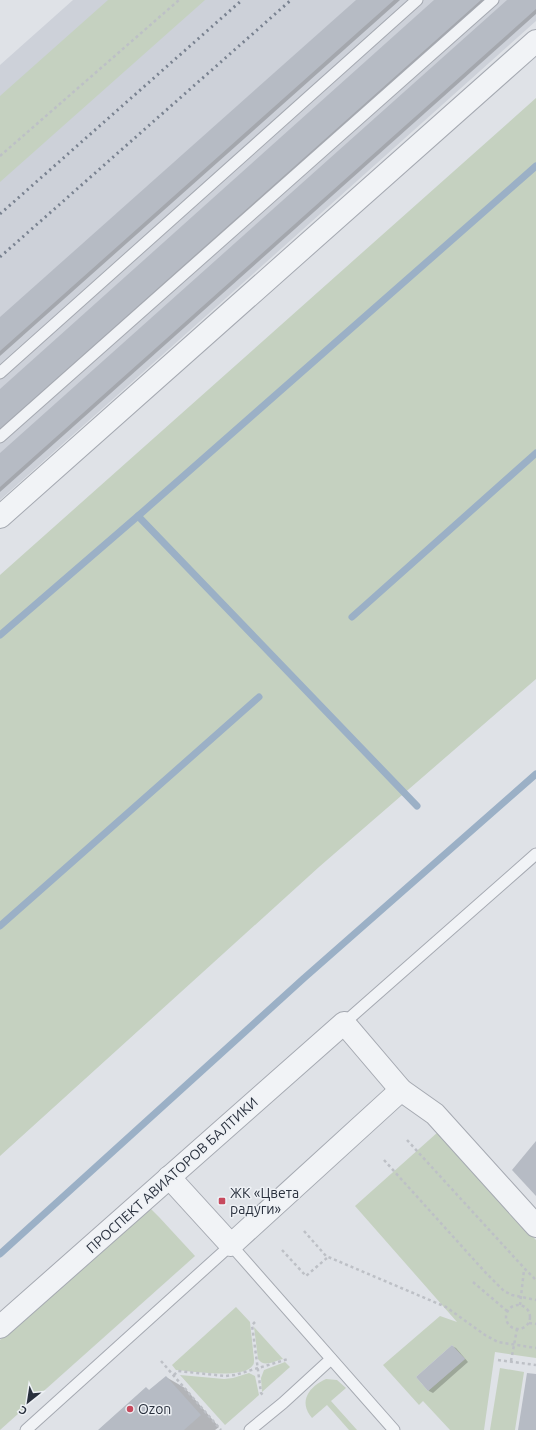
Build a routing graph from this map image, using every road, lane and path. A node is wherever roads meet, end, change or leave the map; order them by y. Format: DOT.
graph roads {
  1 [pos="180,0"];
  2 [pos="417,0"];
  3 [pos="493,0"];
  4 [pos="536,41"];
  5 [pos="0,156"];
  6 [pos="0,373"];
  7 [pos="0,437"];
  8 [pos="0,517"];
  9 [pos="536,854"];
  10 [pos="344,1023"];
  11 [pos="401,1090"];
  12 [pos="407,1140"];
  13 [pos="384,1160"];
  14 [pos="169,1177"];
  15 [pos="536,1226"];
  16 [pos="304,1231"];
  17 [pos="231,1245"];
  18 [pos="282,1250"];
  19 [pos="328,1257"];
  20 [pos="525,1269"];
  21 [pos="536,1280"];
  22 [pos="473,1282"];
  23 [pos="522,1297"];
  24 [pos="536,1300"];
  25 [pos="520,1305"];
  26 [pos="508,1311"];
  27 [pos="254,1322"];
  28 [pos="529,1322"];
  29 [pos="536,1324"];
  30 [pos="0,1327"];
  31 [pos="517,1329"];
  32 [pos="513,1345"];
  33 [pos="536,1348"];
  34 [pos="288,1359"];
  35 [pos="331,1359"];
  36 [pos="498,1360"];
  37 [pos="161,1361"];
  38 [pos="511,1361"];
  39 [pos="536,1365"];
  40 [pos="257,1368"];
  41 [pos="174,1375"];
  42 [pos="264,1396"];
  43 [pos="26,1430"];
  44 [pos="221,1430"];
  45 [pos="250,1430"];
  46 [pos="394,1430"];
  1 -- 5 [label="path"];
  2 -- 6 [label="lane"];
  3 -- 7 [label="lane"];
  4 -- 8 [label="street"];
  9 -- 10 [label="lane"];
  10 -- 11 [label="street"];
  10 -- 14 [label="street, ПРОСПЕКТ АВИАТОРОВ БАЛТИКИ"];
  11 -- 15 [label="street"];
  11 -- 17 [label="street"];
  12 -- 20 [label="path"];
  13 -- 23 [label="path"];
  14 -- 17 [label="street"];
  14 -- 30 [label="street, ПРОСПЕКТ АВИАТОРОВ БАЛТИКИ"];
  16 -- 19 [label="path"];
  17 -- 35 [label="lane"];
  17 -- 43 [label="lane"];
  18 -- 19 [label="path"];
  19 -- 32 [label="path"];
  20 -- 21 [label="path"];
  20 -- 23 [label="path"];
  22 -- 26 [label="path"];
  23 -- 24 [label="path"];
  23 -- 25 [label="path"];
  25 -- 26 [label="path"];
  25 -- 28 [label="path"];
  26 -- 31 [label="path"];
  27 -- 40 [label="path"];
  28 -- 29 [label="path"];
  28 -- 31 [label="path"];
  31 -- 32 [label="path"];
  32 -- 33 [label="path"];
  32 -- 38 [label="path"];
  34 -- 40 [label="path"];
  35 -- 45 [label="lane"];
  35 -- 46 [label="lane"];
  36 -- 38 [label="path"];
  37 -- 41 [label="path"];
  38 -- 39 [label="path"];
  40 -- 41 [label="path"];
  40 -- 42 [label="path"];
  41 -- 44 [label="path"];
}
